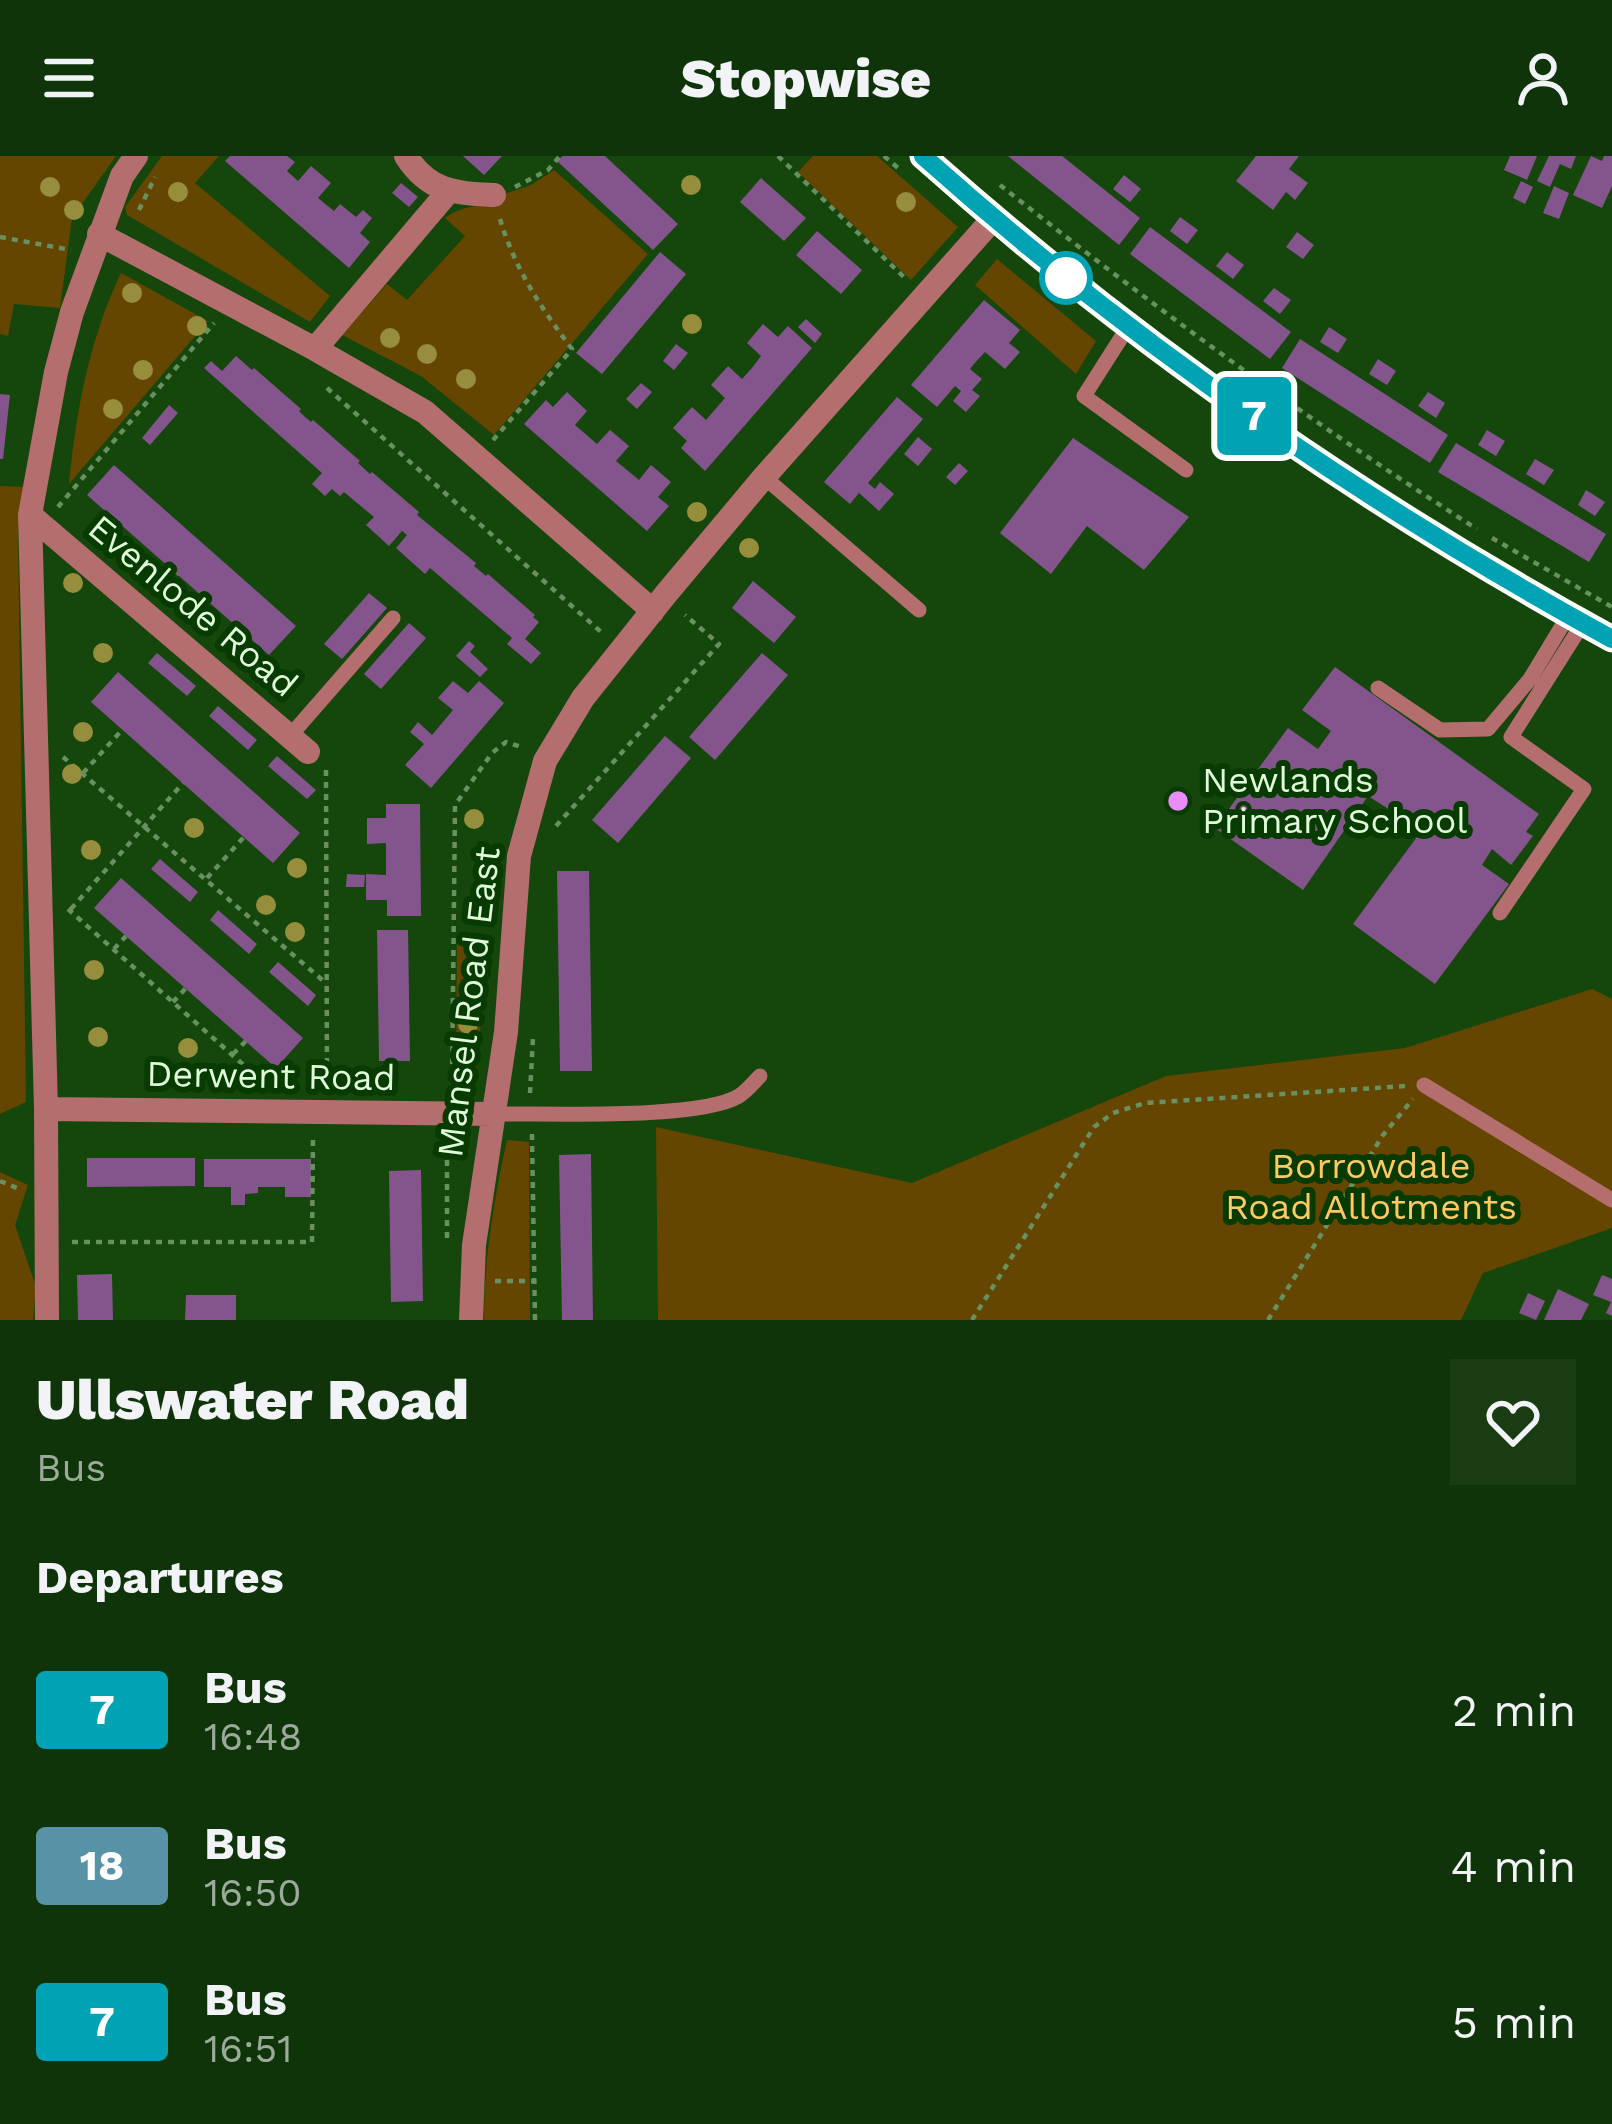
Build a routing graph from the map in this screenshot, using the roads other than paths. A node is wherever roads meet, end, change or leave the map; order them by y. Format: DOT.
graph roads {
  1 [pos="136,156"];
  2 [pos="406,156"];
  3 [pos="923,156"];
  4 [pos="448,192"];
  5 [pos="494,195"];
  6 [pos="993,219"];
  7 [pos="104,245"];
  8 [pos="1128,327"];
  9 [pos="314,349"];
  10 [pos="1186,470"];
  11 [pos="764,477"];
  12 [pos="30,514"];
  13 [pos="919,610"];
  14 [pos="653,611"];
  15 [pos="392,618"];
  16 [pos="1575,620"];
  17 [pos="1612,640"];
  18 [pos="1378,688"];
  19 [pos="299,744"];
  20 [pos="1500,913"];
  21 [pos="760,1076"];
  22 [pos="1424,1085"];
  23 [pos="46,1109"];
  24 [pos="494,1114"];
  25 [pos="1612,1200"];
  26 [pos="46,1320"];
  27 [pos="471,1320"];
  1 -- 7 [label="street, Evenlode Road"];
  2 -- 4 [label="street"];
  3 -- 6 [label="street"];
  4 -- 5 [label="street"];
  4 -- 9 [label="street"];
  6 -- 8 [label="street"];
  6 -- 11 [label="street, Mansel Road East"];
  7 -- 9 [label="street"];
  7 -- 12 [label="street, Evenlode Road"];
  8 -- 10 [label="lane"];
  8 -- 16 [label="street"];
  9 -- 14 [label="street"];
  11 -- 13 [label="lane"];
  11 -- 14 [label="street, Mansel Road East"];
  12 -- 19 [label="street, Evenlode Road"];
  12 -- 23 [label="street, Evenlode Road"];
  14 -- 24 [label="street, Mansel Road East"];
  15 -- 19 [label="lane"];
  16 -- 17 [label="street"];
  16 -- 18 [label="lane"];
  16 -- 20 [label="lane"];
  21 -- 24 [label="lane"];
  22 -- 25 [label="lane"];
  23 -- 24 [label="street, Derwent Road"];
  23 -- 26 [label="street, Evenlode Road"];
  24 -- 27 [label="street, Mansel Road East"];
}
